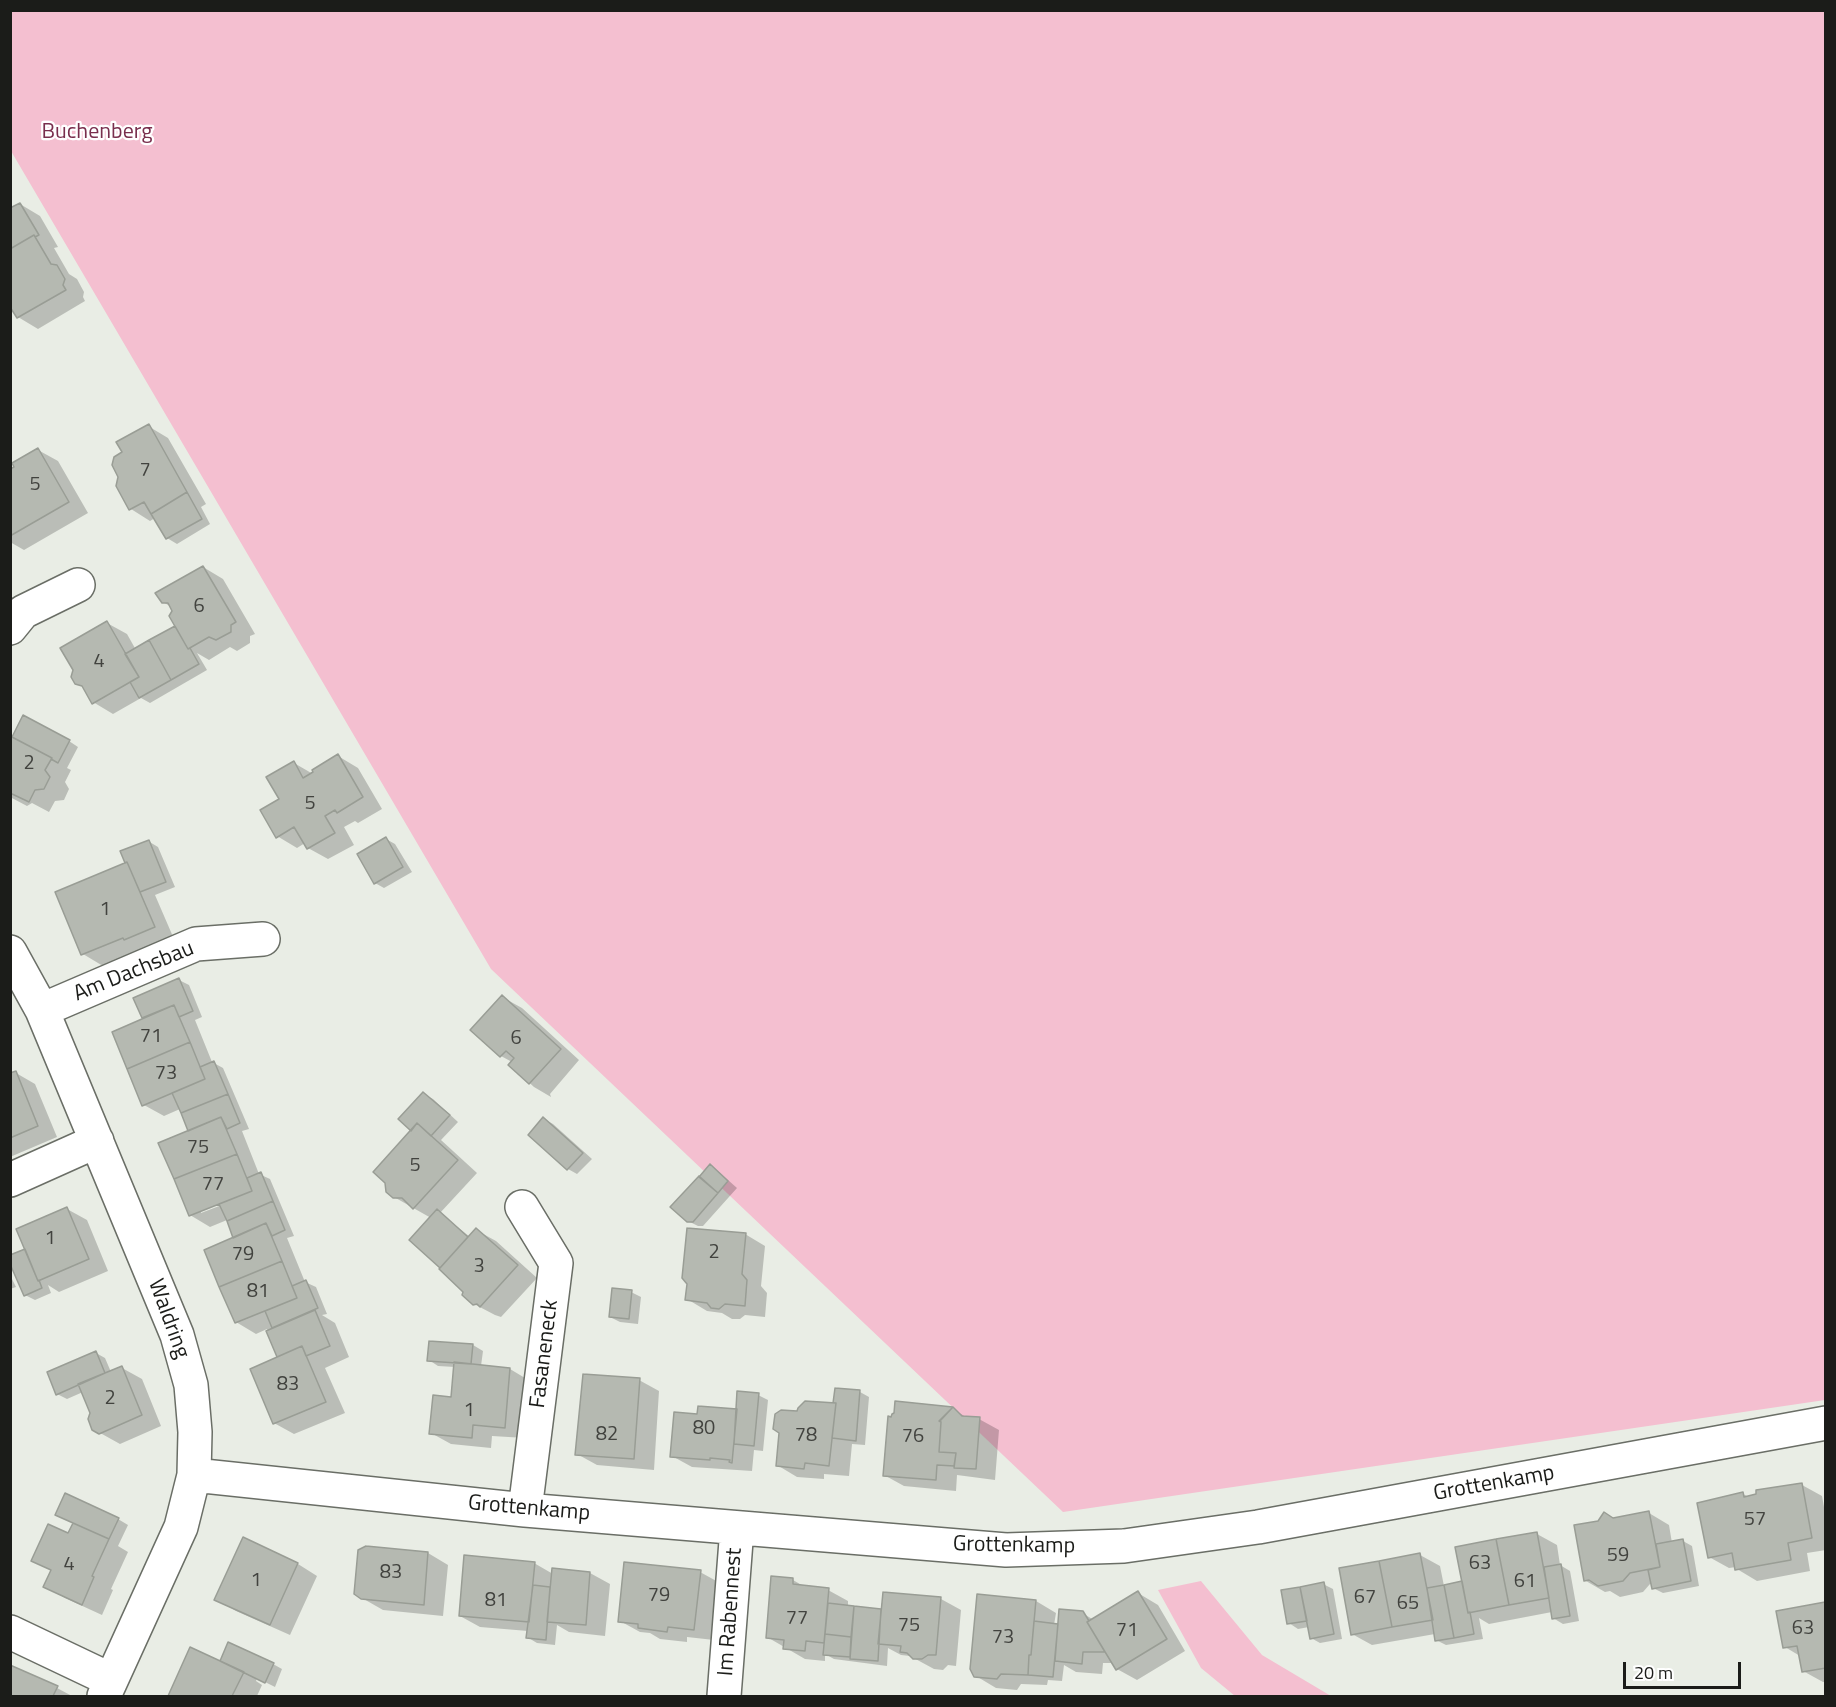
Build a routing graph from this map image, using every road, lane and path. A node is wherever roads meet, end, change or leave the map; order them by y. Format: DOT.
graph roads {
  1 [pos="78,585"];
  2 [pos="10,628"];
  3 [pos="263,939"];
  4 [pos="10,952"];
  5 [pos="42,1010"];
  6 [pos="97,1141"];
  7 [pos="10,1180"];
  8 [pos="522,1207"];
  9 [pos="1826,1423"];
  10 [pos="194,1474"];
  11 [pos="525,1509"];
  12 [pos="737,1528"];
  13 [pos="10,1632"];
  14 [pos="108,1688"];
  15 [pos="724,1696"];
  1 -- 2 [label="street"];
  3 -- 5 [label="street, Am Dachsbau"];
  4 -- 5 [label="street, Waldring"];
  5 -- 6 [label="street, Waldring"];
  6 -- 7 [label="street"];
  6 -- 10 [label="street, Waldring"];
  8 -- 11 [label="street, Fasaneneck"];
  9 -- 12 [label="street, Grottenkamp"];
  10 -- 11 [label="street, Grottenkamp"];
  10 -- 14 [label="street, Waldring"];
  11 -- 12 [label="street, Grottenkamp"];
  12 -- 15 [label="street, Im Rabennest"];
  13 -- 14 [label="street"];
}
